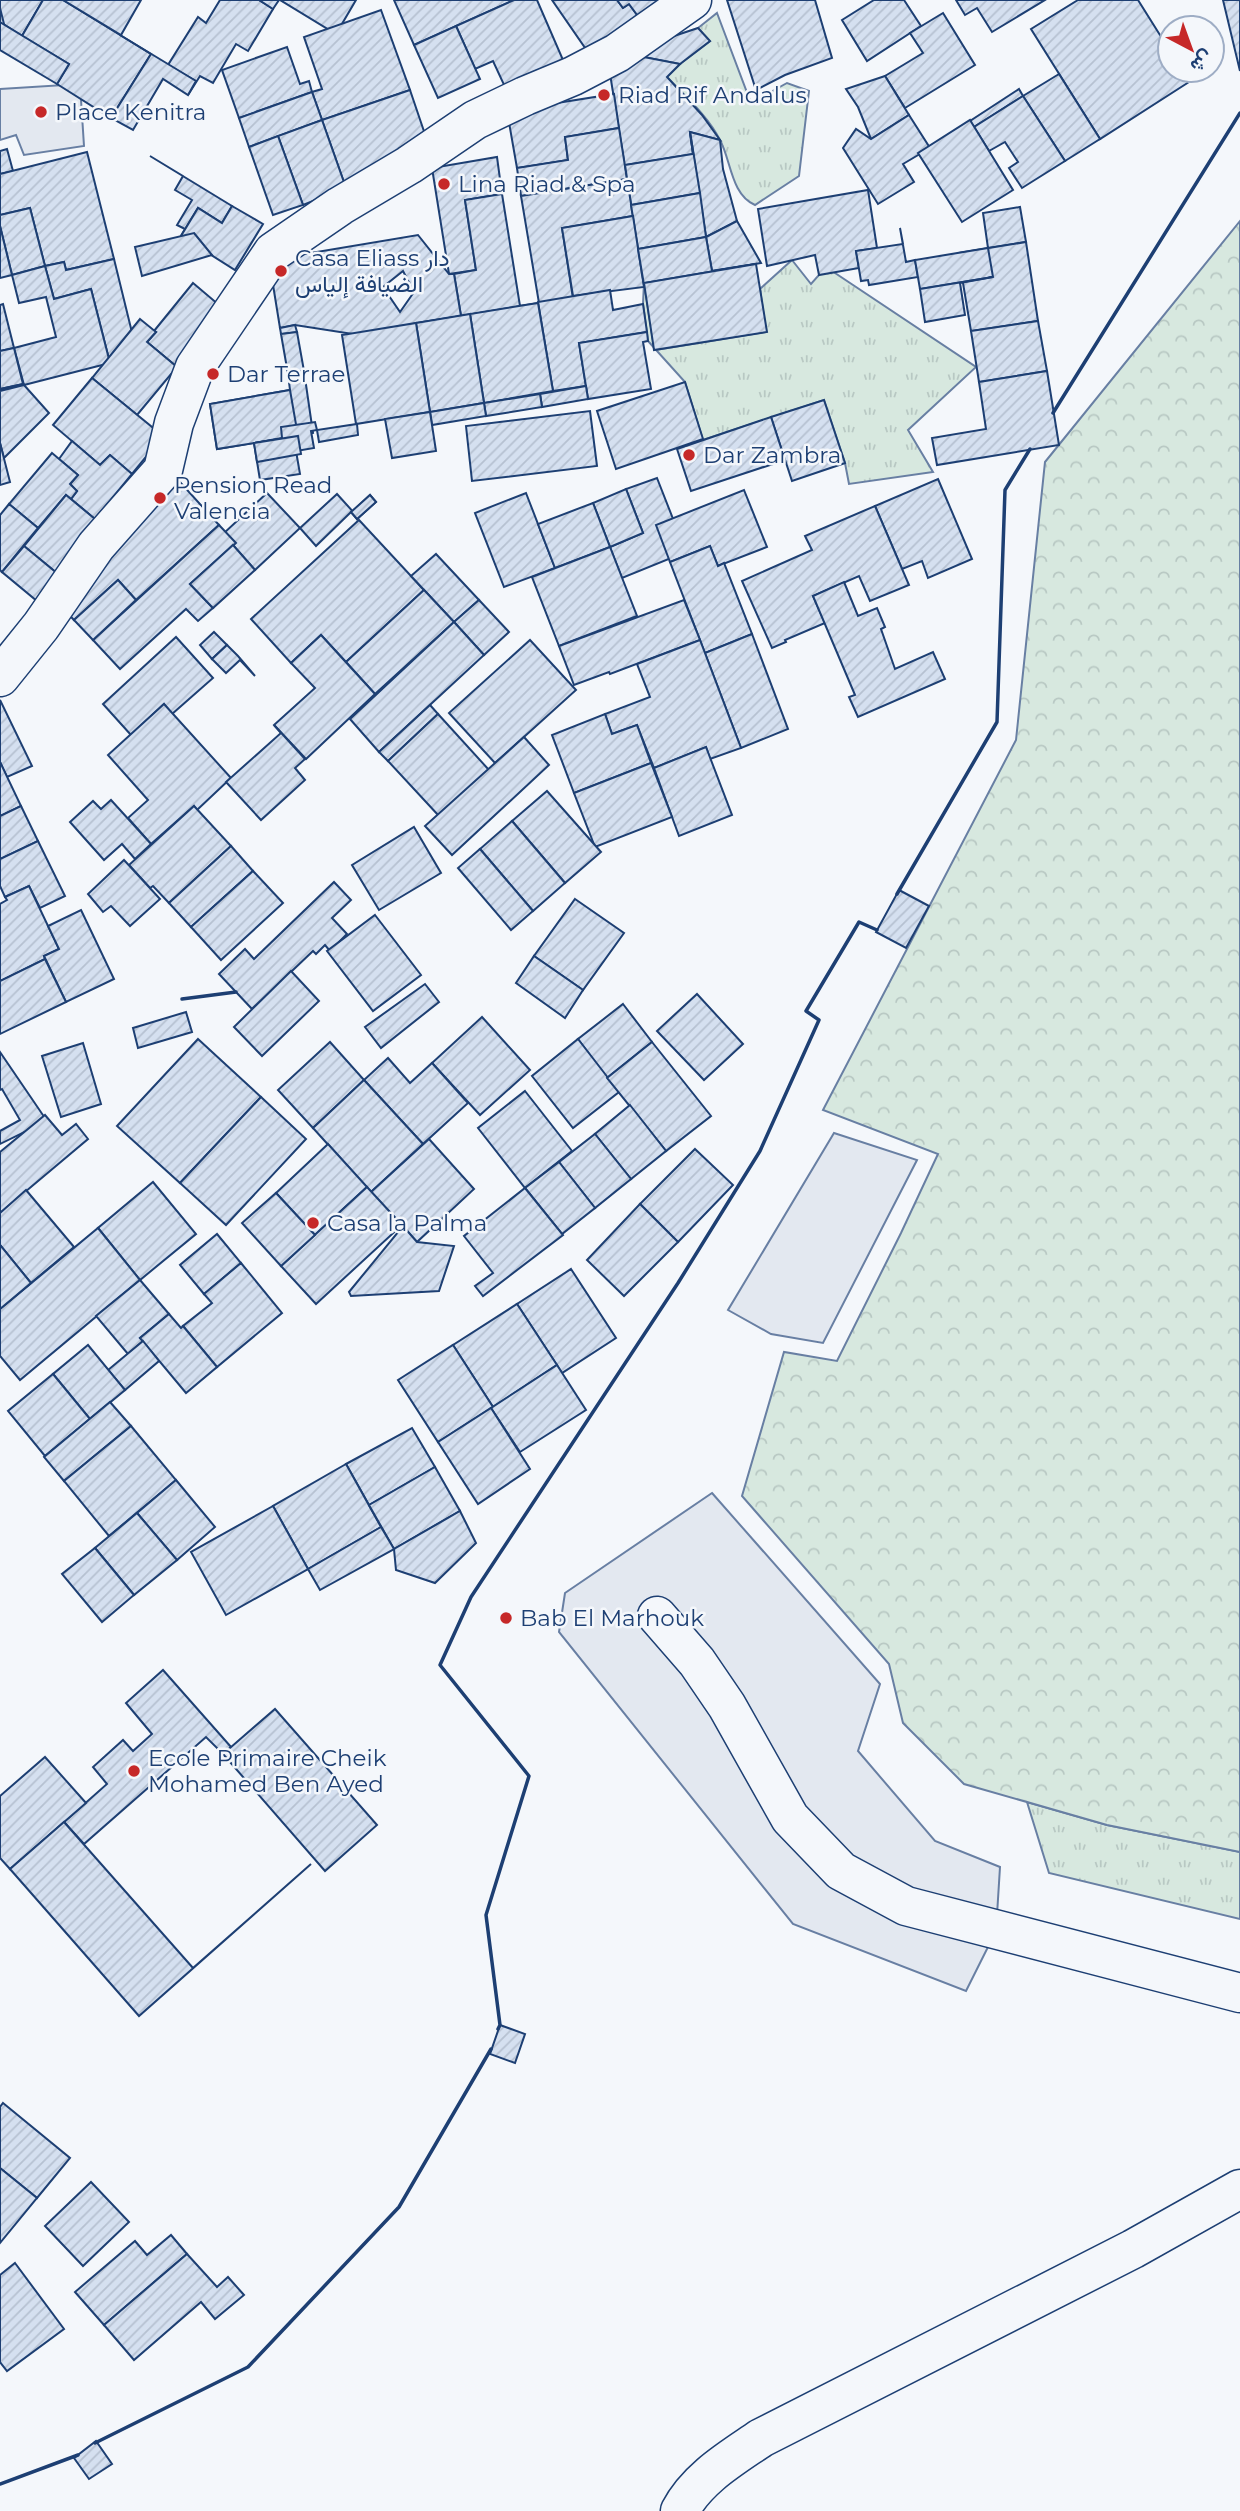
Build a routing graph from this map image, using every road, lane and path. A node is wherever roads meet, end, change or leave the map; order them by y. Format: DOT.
graph roads {
  1 [pos="692,0"];
  2 [pos="0,677"];
  3 [pos="657,1616"];
  4 [pos="1240,1993"];
  5 [pos="1240,2189"];
  6 [pos="680,2511"];
  1 -- 2 [label="street"];
  3 -- 4 [label="street"];
  5 -- 6 [label="street"];
}
